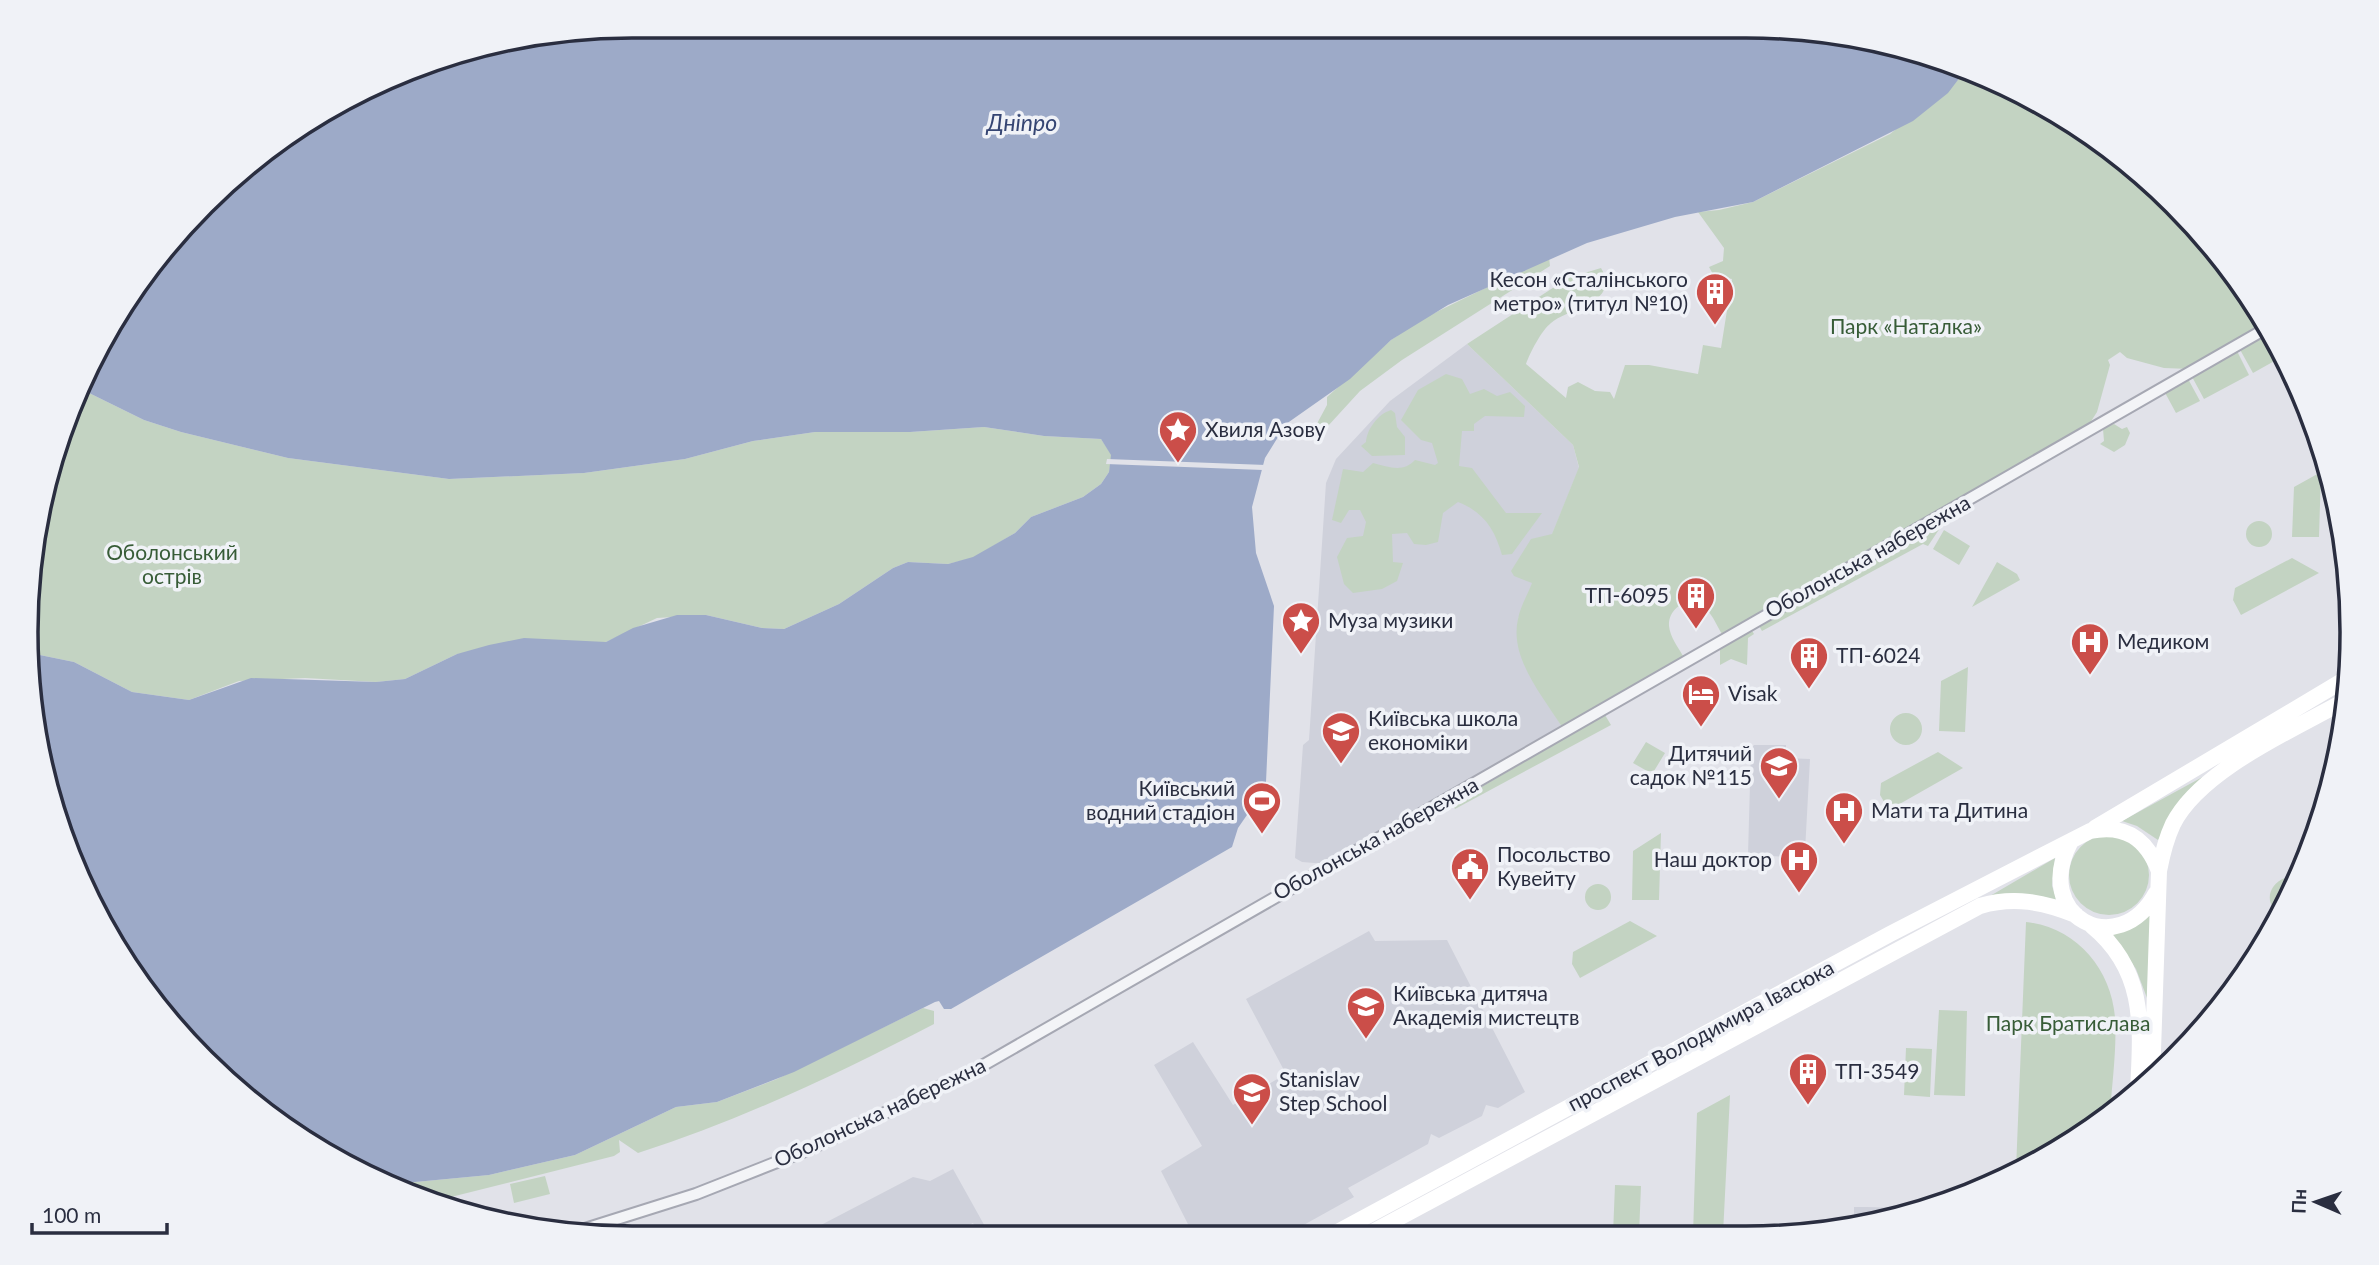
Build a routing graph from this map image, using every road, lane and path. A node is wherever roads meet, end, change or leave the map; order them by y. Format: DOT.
graph roads {
  1 [pos="2259,333"];
  2 [pos="2338,684"];
  3 [pos="2335,706"];
  4 [pos="2090,831"];
  5 [pos="2071,841"];
  6 [pos="2159,871"];
  7 [pos="2158,889"];
  8 [pos="2083,920"];
  9 [pos="2152,1066"];
  10 [pos="2138,1079"];
  11 [pos="1575,1113"];
  12 [pos="597,1225"];
  13 [pos="1350,1226"];
  14 [pos="1382,1226"];
  1 -- 12 [label="street, Оболонська набережна"];
  2 -- 4 [label="main road"];
  3 -- 6 [label="main road"];
  4 -- 5 [label="main road"];
  4 -- 6 [label="main road"];
  5 -- 8 [label="main road"];
  5 -- 11 [label="main road, проспект Володимира Івасюка"];
  6 -- 7 [label="main road"];
  7 -- 8 [label="main road"];
  7 -- 9 [label="main road"];
  8 -- 10 [label="main road"];
  8 -- 11 [label="main road, проспект Володимира Івасюка"];
  11 -- 13 [label="main road, проспект Володимира Івасюка"];
  11 -- 14 [label="main road, проспект Володимира Івасюка"];
}
